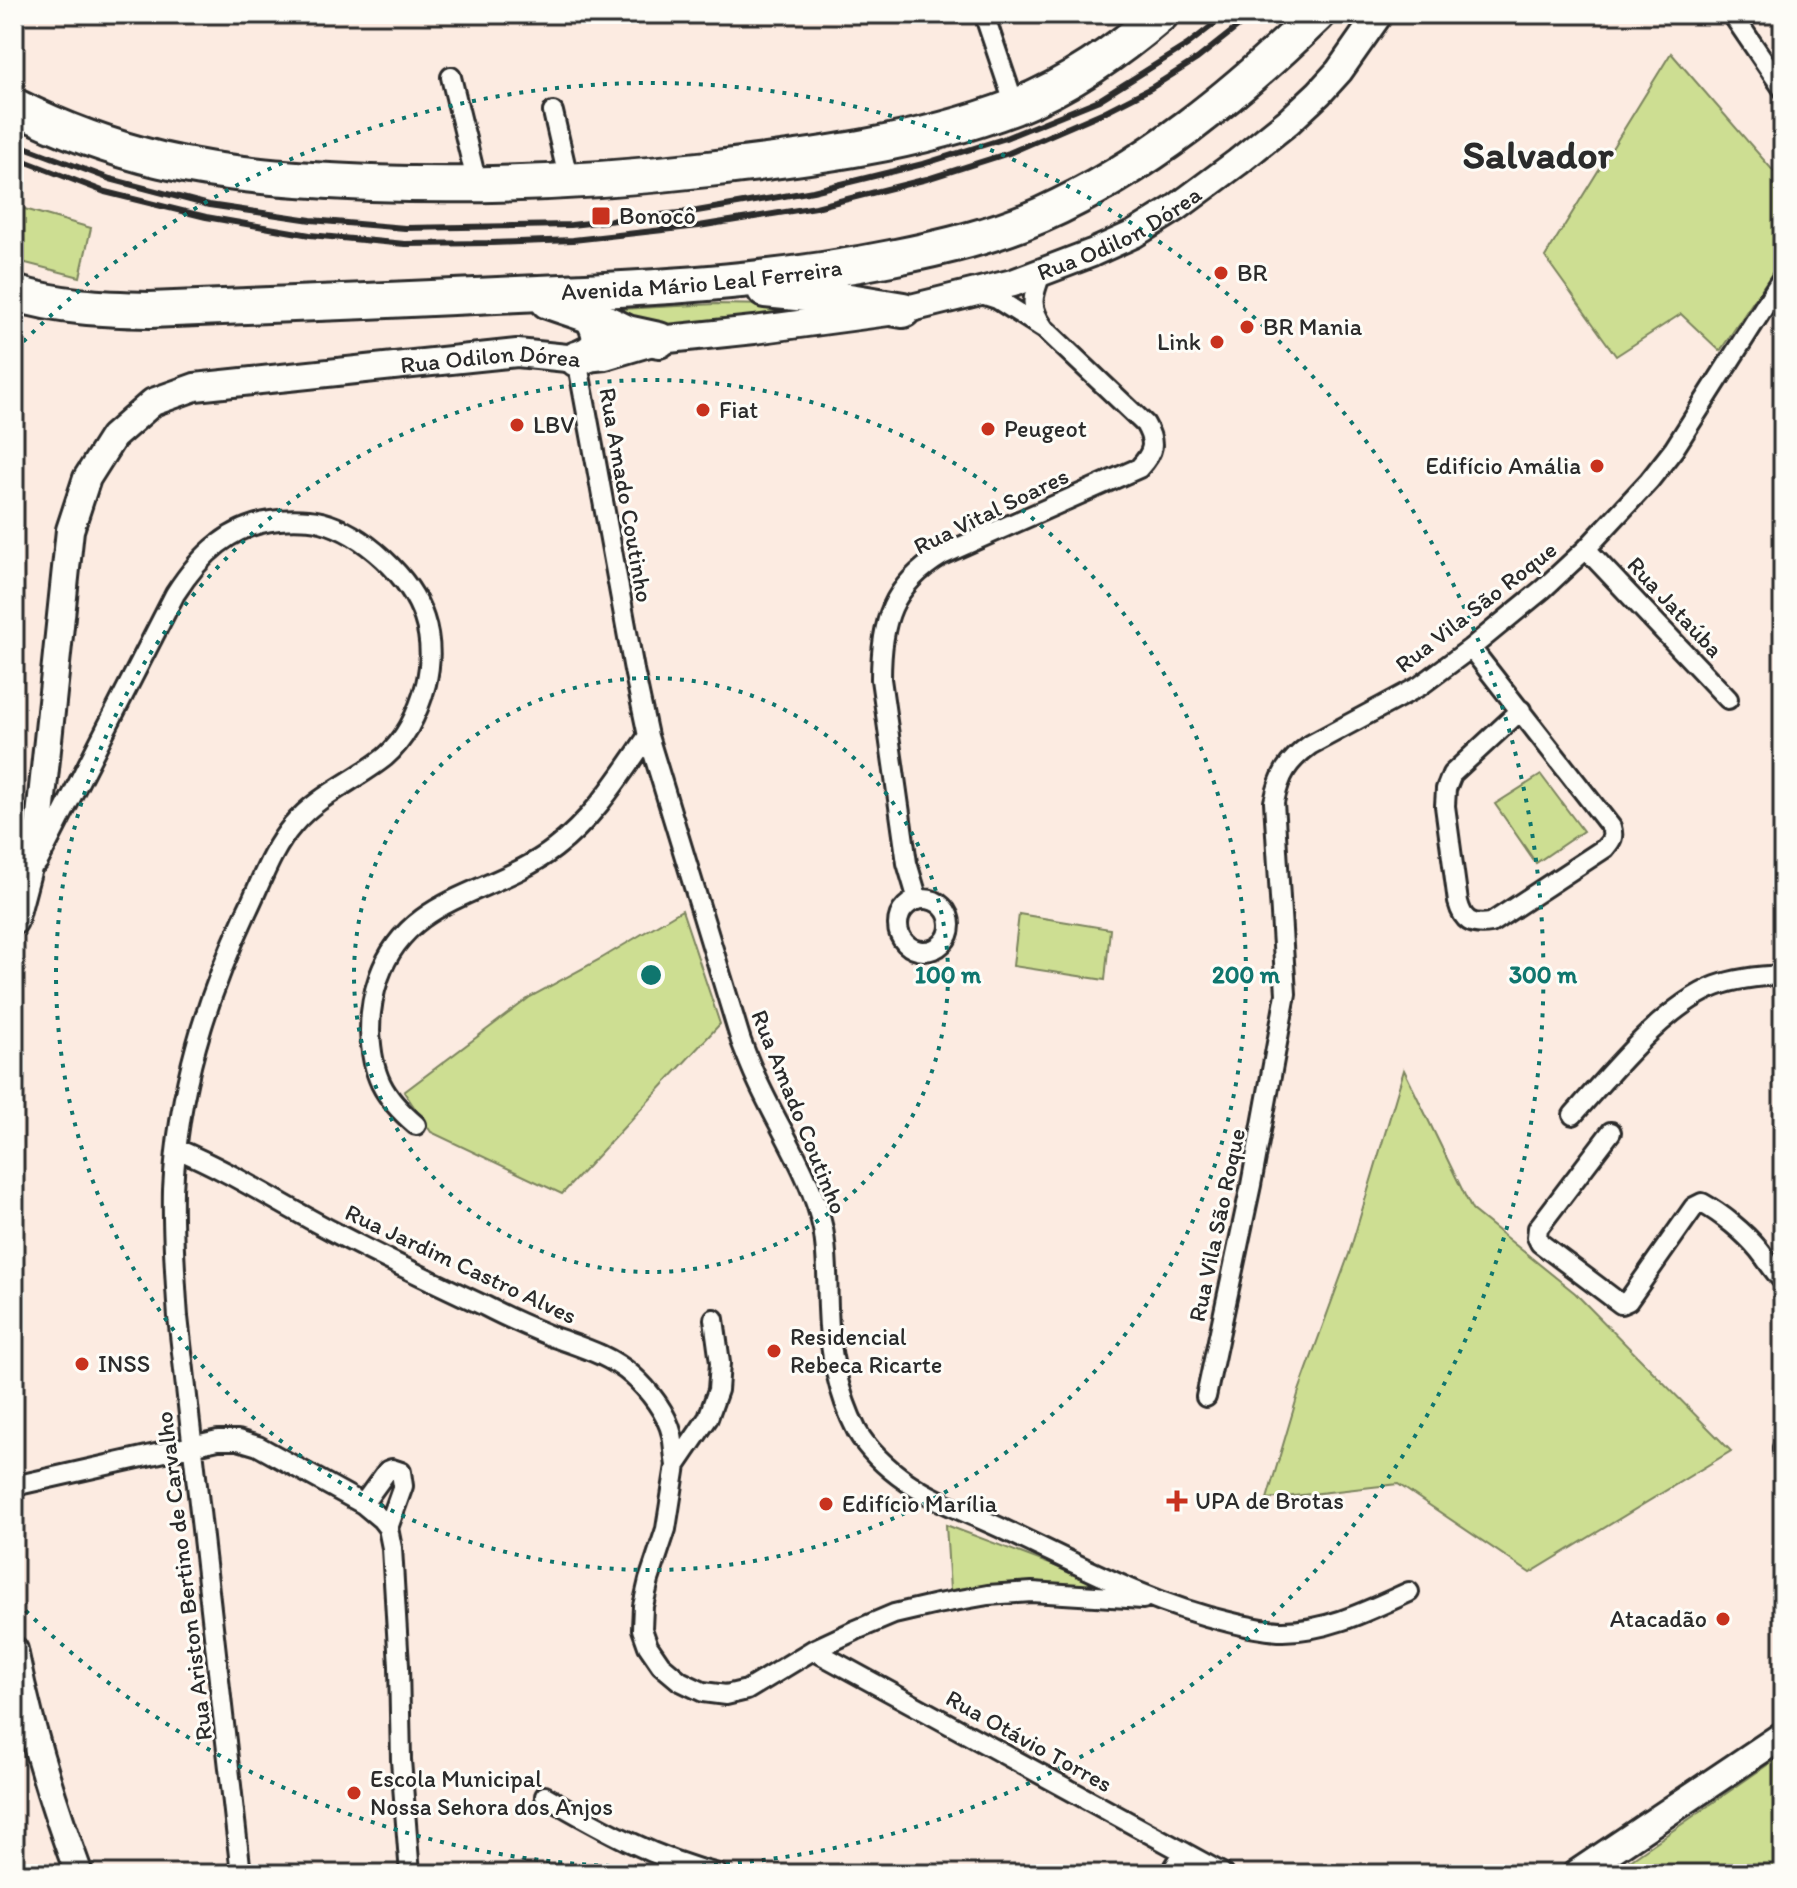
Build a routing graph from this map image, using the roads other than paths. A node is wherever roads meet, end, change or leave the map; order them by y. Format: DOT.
graph roads {
  1 [pos="984,14"];
  2 [pos="1161,14"];
  3 [pos="1318,14"];
  4 [pos="1379,14"];
  5 [pos="1732,14"];
  6 [pos="1132,25"];
  7 [pos="451,77"];
  8 [pos="1783,89"];
  9 [pos="14,106"];
  10 [pos="1015,106"];
  11 [pos="553,112"];
  12 [pos="569,182"];
  13 [pos="477,184"];
  14 [pos="1041,274"];
  15 [pos="1783,277"];
  16 [pos="709,284"];
  17 [pos="14,293"];
  18 [pos="978,293"];
  19 [pos="524,294"];
  20 [pos="903,310"];
  21 [pos="592,316"];
  22 [pos="1046,330"];
  23 [pos="659,340"];
  24 [pos="577,359"];
  25 [pos="1586,549"];
  26 [pos="1471,648"];
  27 [pos="1728,699"];
  28 [pos="1521,710"];
  29 [pos="648,736"];
  30 [pos="24,890"];
  31 [pos="918,900"];
  32 [pos="14,921"];
  33 [pos="1783,975"];
  34 [pos="1573,1115"];
  35 [pos="416,1125"];
  36 [pos="1611,1132"];
  37 [pos="177,1149"];
  38 [pos="1783,1281"];
  39 [pos="714,1319"];
  40 [pos="1206,1397"];
  41 [pos="194,1447"];
  42 [pos="676,1465"];
  43 [pos="14,1486"];
  44 [pos="363,1504"];
  45 [pos="388,1528"];
  46 [pos="1409,1592"];
  47 [pos="1158,1600"];
  48 [pos="14,1650"];
  49 [pos="813,1650"];
  50 [pos="20,1710"];
  51 [pos="1783,1735"];
  52 [pos="545,1796"];
  53 [pos="1184,1852"];
  54 [pos="1222,1873"];
  55 [pos="79,1874"];
  56 [pos="241,1874"];
  57 [pos="410,1874"];
  58 [pos="718,1874"];
  59 [pos="1170,1874"];
  60 [pos="1576,1874"];
  1 -- 10 [label="street"];
  2 -- 6 [label="highway"];
  3 -- 16 [label="highway, Avenida Mário Leal Ferreira"];
  4 -- 14 [label="street, Rua Odilon Dórea"];
  5 -- 8 [label="street"];
  6 -- 10 [label="highway"];
  7 -- 13 [label="street"];
  9 -- 13 [label="highway"];
  10 -- 12 [label="highway"];
  11 -- 12 [label="street"];
  12 -- 13 [label="highway"];
  14 -- 18 [label="street, Rua Odilon Dórea"];
  14 -- 22 [label="street, Rua Vital Soares"];
  15 -- 25 [label="street, Rua Vila São Roque"];
  16 -- 19 [label="highway, Avenida Mário Leal Ferreira"];
  16 -- 20 [label="highway"];
  17 -- 19 [label="highway, Avenida Mário Leal Ferreira"];
  18 -- 20 [label="street, Rua Odilon Dórea"];
  18 -- 22 [label="street, Rua Vital Soares"];
  19 -- 21 [label="highway"];
  20 -- 23 [label="street, Rua Odilon Dórea"];
  21 -- 23 [label="highway"];
  21 -- 24 [label="highway"];
  22 -- 31 [label="street, Rua Vital Soares"];
  23 -- 24 [label="street, Rua Odilon Dórea"];
  24 -- 29 [label="street, Rua Amado Coutinho"];
  24 -- 30 [label="street, Rua Odilon Dórea"];
  25 -- 26 [label="street, Rua Vila São Roque"];
  25 -- 27 [label="street, Rua Jataúba"];
  26 -- 28 [label="street"];
  26 -- 40 [label="street, Rua Vila São Roque"];
  28 -- 28 [label="street"];
  29 -- 35 [label="street"];
  29 -- 47 [label="street, Rua Amado Coutinho"];
  30 -- 32 [label="street, Rua Odilon Dórea"];
  30 -- 37 [label="street, Rua Ariston Bertino de Carvalho"];
  33 -- 34 [label="street"];
  36 -- 38 [label="street"];
  37 -- 41 [label="street, Rua Ariston Bertino de Carvalho"];
  37 -- 42 [label="street, Rua Jardim Castro Alves"];
  39 -- 42 [label="street"];
  41 -- 43 [label="street"];
  41 -- 44 [label="street"];
  41 -- 56 [label="street, Rua Ariston Bertino de Carvalho"];
  42 -- 49 [label="street"];
  44 -- 45 [label="street"];
  44 -- 45 [label="street"];
  45 -- 57 [label="street"];
  46 -- 47 [label="street, Rua Amado Coutinho"];
  47 -- 49 [label="street"];
  48 -- 50 [label="street"];
  49 -- 53 [label="street, Rua Otávio Torres"];
  50 -- 55 [label="street"];
  51 -- 60 [label="street"];
  52 -- 58 [label="street"];
  53 -- 54 [label="street, Rua Otávio Torres"];
  53 -- 59 [label="street"];
}
